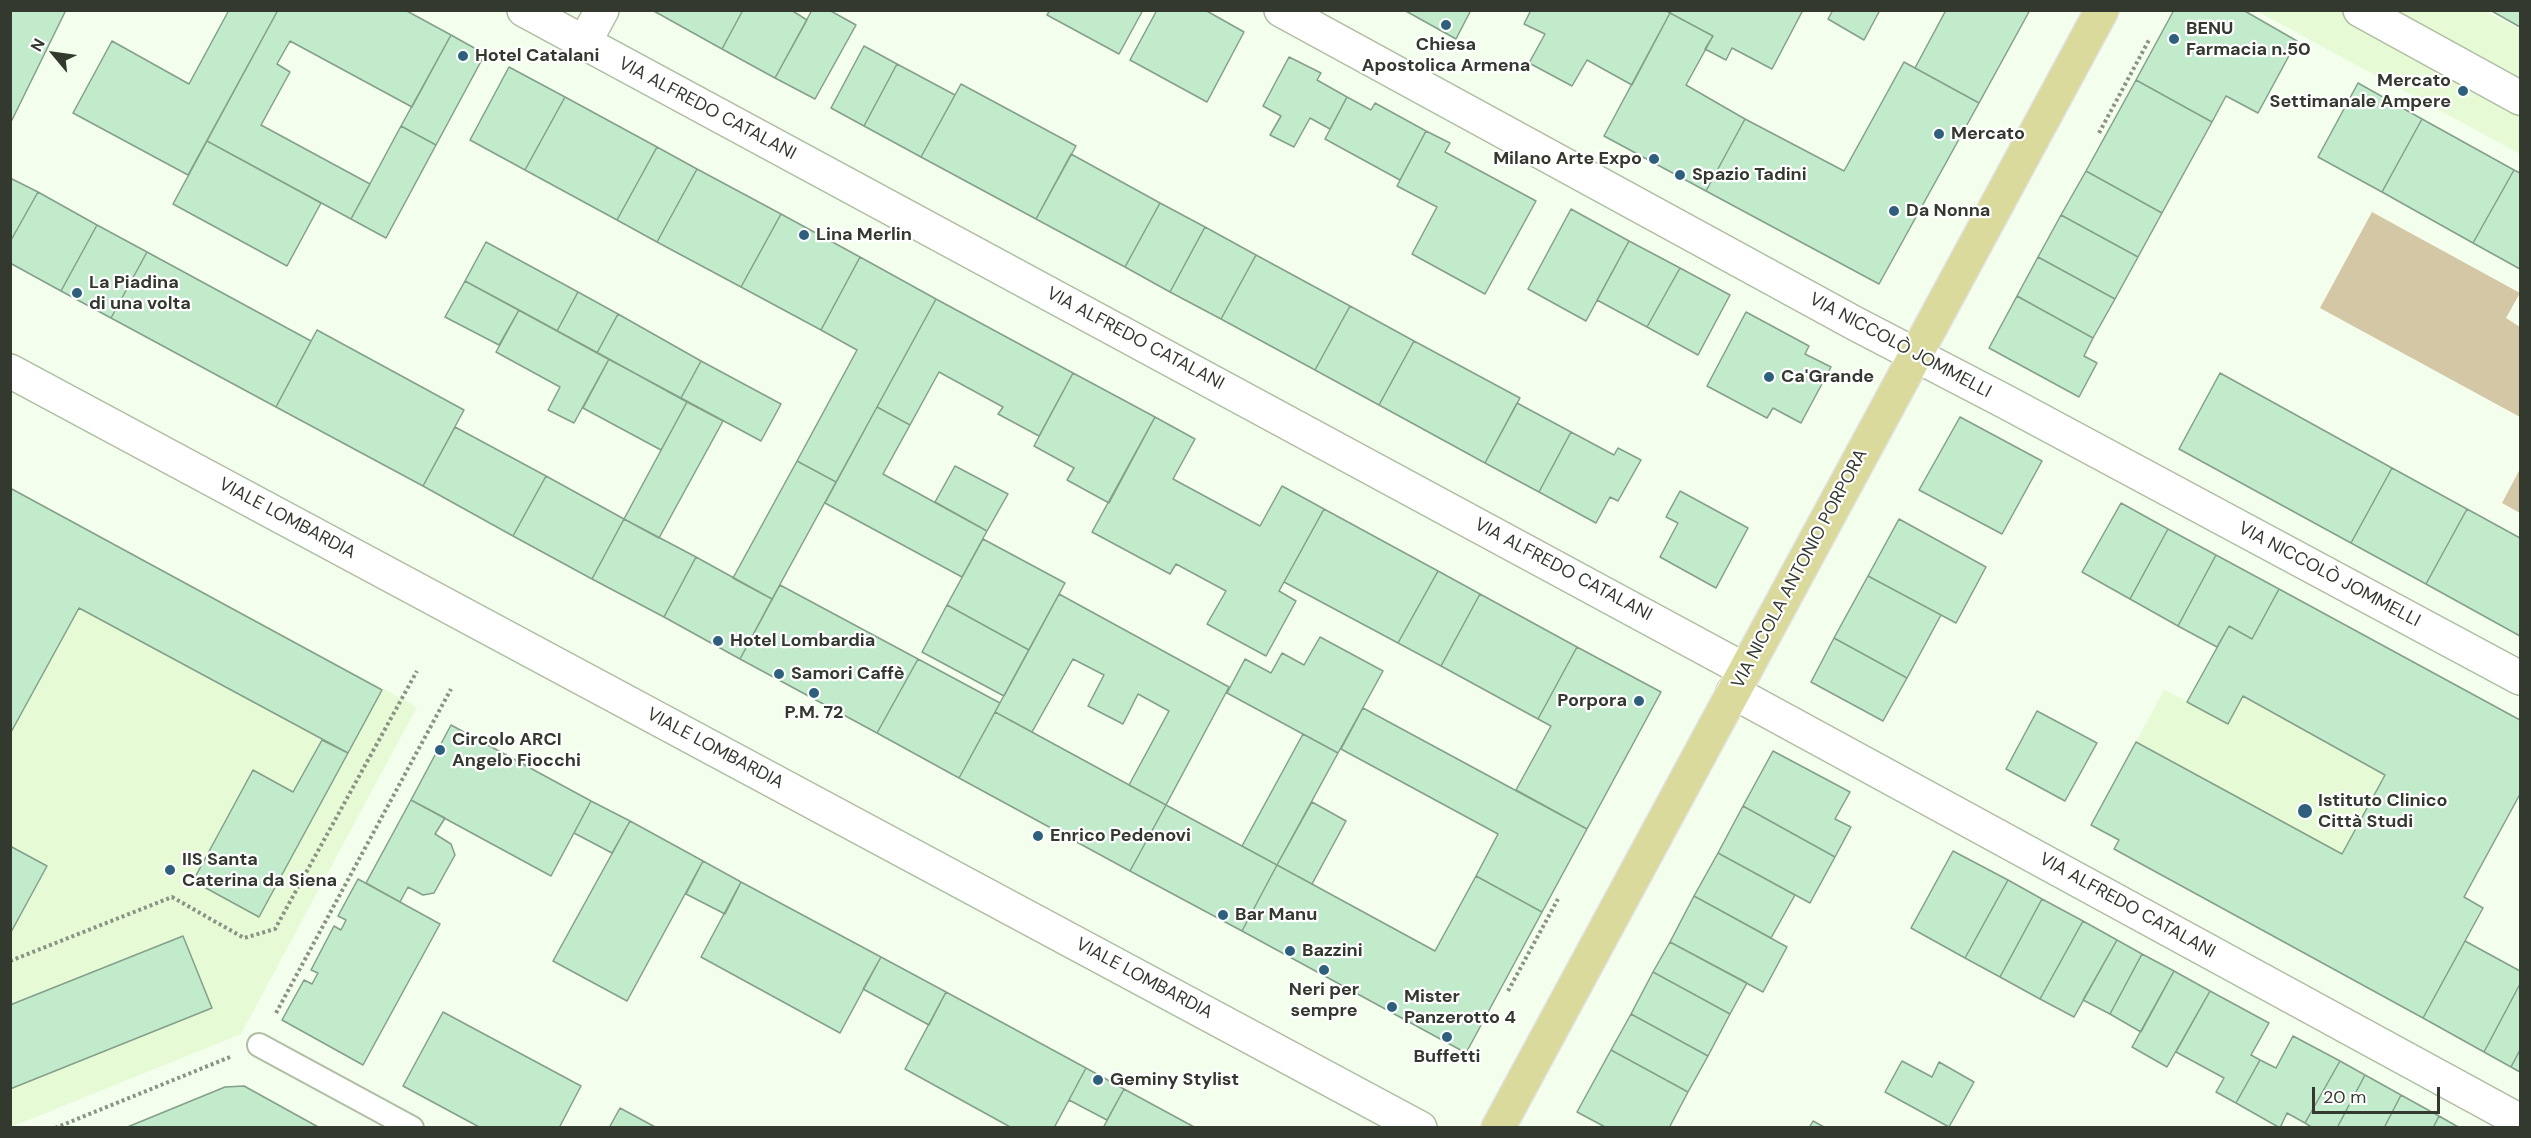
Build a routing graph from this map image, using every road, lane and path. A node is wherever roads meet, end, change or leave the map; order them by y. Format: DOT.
graph roads {
  1 [pos="524,10"];
  2 [pos="602,10"];
  3 [pos="1281,10"];
  4 [pos="2102,10"];
  5 [pos="2360,10"];
  6 [pos="2150,40"];
  7 [pos="585,43"];
  8 [pos="2520,98"];
  9 [pos="2099,133"];
  10 [pos="1916,354"];
  11 [pos="10,371"];
  12 [pos="417,671"];
  13 [pos="2520,678"];
  14 [pos="1739,681"];
  15 [pos="452,689"];
  16 [pos="1558,899"];
  17 [pos="10,961"];
  18 [pos="1508,991"];
  19 [pos="276,1013"];
  20 [pos="259,1045"];
  21 [pos="2520,1121"];
  22 [pos="55,1128"];
  23 [pos="412,1128"];
  24 [pos="1420,1128"];
  25 [pos="1498,1128"];
  1 -- 7 [label="street, VIA ALFREDO CATALANI"];
  2 -- 7 [label="street"];
  3 -- 10 [label="street, VIA NICCOLÒ JOMMELLI"];
  4 -- 10 [label="main road, VIA NICOLA ANTONIO PORPORA"];
  5 -- 8 [label="street"];
  6 -- 9 [label="path"];
  7 -- 14 [label="street, VIA ALFREDO CATALANI"];
  10 -- 13 [label="street, VIA NICCOLÒ JOMMELLI"];
  10 -- 14 [label="main road, VIA NICOLA ANTONIO PORPORA"];
  11 -- 24 [label="street, VIALE LOMBARDIA"];
  12 -- 17 [label="path"];
  14 -- 21 [label="street, VIA ALFREDO CATALANI"];
  14 -- 25 [label="main road, VIA NICOLA ANTONIO PORPORA"];
  15 -- 19 [label="path"];
  16 -- 18 [label="path"];
  20 -- 22 [label="path"];
  20 -- 23 [label="lane"];
}
